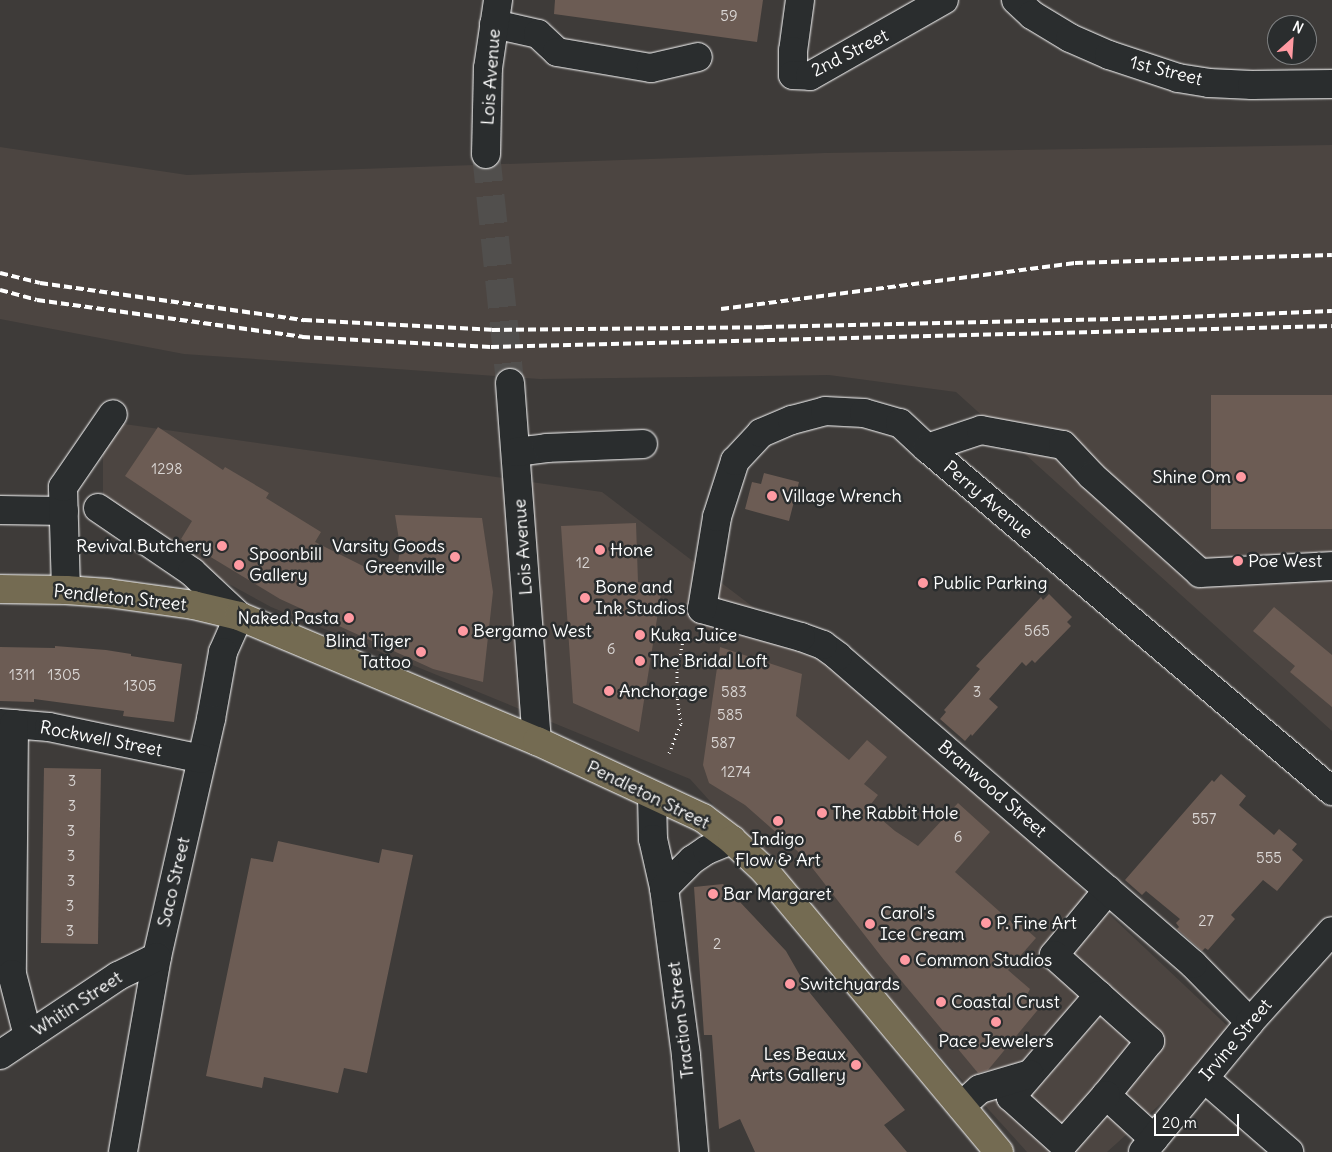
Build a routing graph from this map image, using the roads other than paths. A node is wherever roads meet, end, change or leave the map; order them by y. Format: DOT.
graph roads {
  1 [pos="800,0"];
  2 [pos="944,0"];
  3 [pos="1016,0"];
  4 [pos="496,12"];
  5 [pos="698,57"];
  6 [pos="1332,84"];
  7 [pos="486,154"];
  8 [pos="510,383"];
  9 [pos="113,414"];
  10 [pos="643,444"];
  11 [pos="926,448"];
  12 [pos="516,452"];
  13 [pos="98,508"];
  14 [pos="0,510"];
  15 [pos="64,511"];
  16 [pos="1332,566"];
  17 [pos="0,590"];
  18 [pos="66,590"];
  19 [pos="239,616"];
  20 [pos="698,620"];
  21 [pos="7,724"];
  22 [pos="537,741"];
  23 [pos="202,759"];
  24 [pos="1332,791"];
  25 [pos="652,796"];
  26 [pos="732,840"];
  27 [pos="664,888"];
  28 [pos="1108,890"];
  29 [pos="1332,931"];
  30 [pos="157,957"];
  31 [pos="1099,995"];
  32 [pos="1250,1022"];
  33 [pos="28,1036"];
  34 [pos="0,1055"];
  35 [pos="1030,1074"];
  36 [pos="1204,1078"];
  37 [pos="1106,1095"];
  38 [pos="961,1106"];
  39 [pos="1148,1145"];
  40 [pos="123,1152"];
  41 [pos="694,1152"];
  42 [pos="999,1152"];
  43 [pos="1289,1152"];
  1 -- 2 [label="street, 2nd Street"];
  3 -- 6 [label="street, 1st Street"];
  4 -- 5 [label="street"];
  4 -- 7 [label="street, Lois Avenue"];
  8 -- 12 [label="street, Lois Avenue"];
  9 -- 15 [label="street"];
  10 -- 12 [label="street"];
  11 -- 16 [label="street"];
  11 -- 20 [label="street, Perry Avenue"];
  11 -- 24 [label="street, Perry Avenue"];
  12 -- 22 [label="street, Lois Avenue"];
  13 -- 19 [label="street, Pendleton Street"];
  14 -- 15 [label="street"];
  15 -- 18 [label="street"];
  17 -- 18 [label="main road, Pendleton Street"];
  18 -- 19 [label="main road, Pendleton Street"];
  19 -- 22 [label="main road, Pendleton Street"];
  19 -- 23 [label="street, Saco Street"];
  20 -- 28 [label="street, Branwood Street"];
  21 -- 23 [label="street, Rockwell Street"];
  21 -- 33 [label="street"];
  22 -- 25 [label="main road, Pendleton Street"];
  23 -- 30 [label="street, Saco Street"];
  25 -- 26 [label="main road, Pendleton Street"];
  25 -- 27 [label="street, Traction Street"];
  26 -- 27 [label="street"];
  26 -- 38 [label="main road, Pendleton Street"];
  27 -- 41 [label="street, Traction Street"];
  28 -- 31 [label="street"];
  28 -- 32 [label="street, Branwood Street"];
  29 -- 32 [label="street, Irvine Street"];
  30 -- 33 [label="street, Whitin Street"];
  30 -- 40 [label="street, Saco Street"];
  31 -- 35 [label="street"];
  31 -- 37 [label="street"];
  32 -- 36 [label="street, Irvine Street"];
  33 -- 34 [label="street, Whitin Street"];
  35 -- 37 [label="street"];
  35 -- 38 [label="street"];
  36 -- 39 [label="street, Irvine Street"];
  36 -- 43 [label="street"];
  37 -- 39 [label="street"];
  38 -- 42 [label="main road, Pendleton Street"];
}
